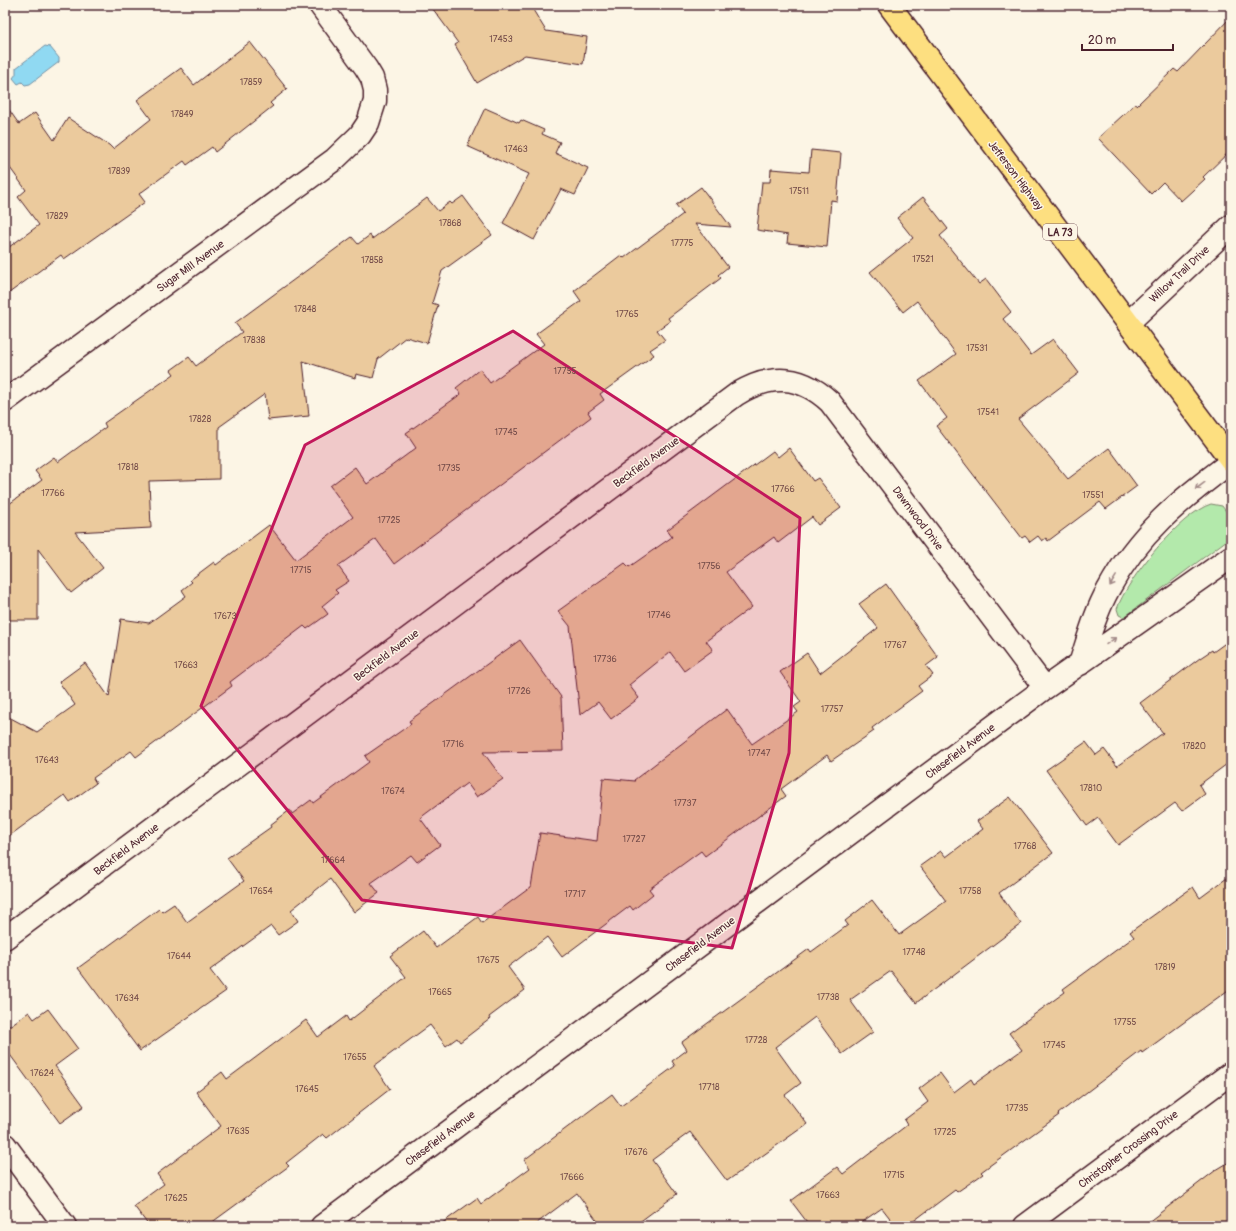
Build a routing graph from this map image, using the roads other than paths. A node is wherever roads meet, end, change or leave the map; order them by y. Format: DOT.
graph roads {
  1 [pos="320,5"];
  2 [pos="889,5"];
  3 [pos="1231,226"];
  4 [pos="1128,323"];
  5 [pos="770,380"];
  6 [pos="5,402"];
  7 [pos="1231,461"];
  8 [pos="1231,557"];
  9 [pos="1080,664"];
  10 [pos="1045,688"];
  11 [pos="5,938"];
  12 [pos="1231,1073"];
  13 [pos="5,1145"];
  14 [pos="65,1226"];
  15 [pos="322,1226"];
  16 [pos="1025,1226"];
  1 -- 6 [label="street, Sugar Mill Avenue"];
  2 -- 4 [label="main road, Jefferson Highway / LA 73"];
  3 -- 4 [label="street, Willow Trail Drive"];
  4 -- 7 [label="main road, Jefferson Highway / LA 73"];
  5 -- 10 [label="street, Dawnwood Drive"];
  5 -- 11 [label="street, Beckfield Avenue"];
  7 -- 9 [label="street, one-way"];
  9 -- 8 [label="street, Chasefield Avenue, one-way"];
  9 -- 10 [label="street, Chasefield Avenue"];
  10 -- 15 [label="street, Chasefield Avenue"];
  12 -- 16 [label="street, Christopher Crossing Drive"];
  13 -- 14 [label="street"];
}
